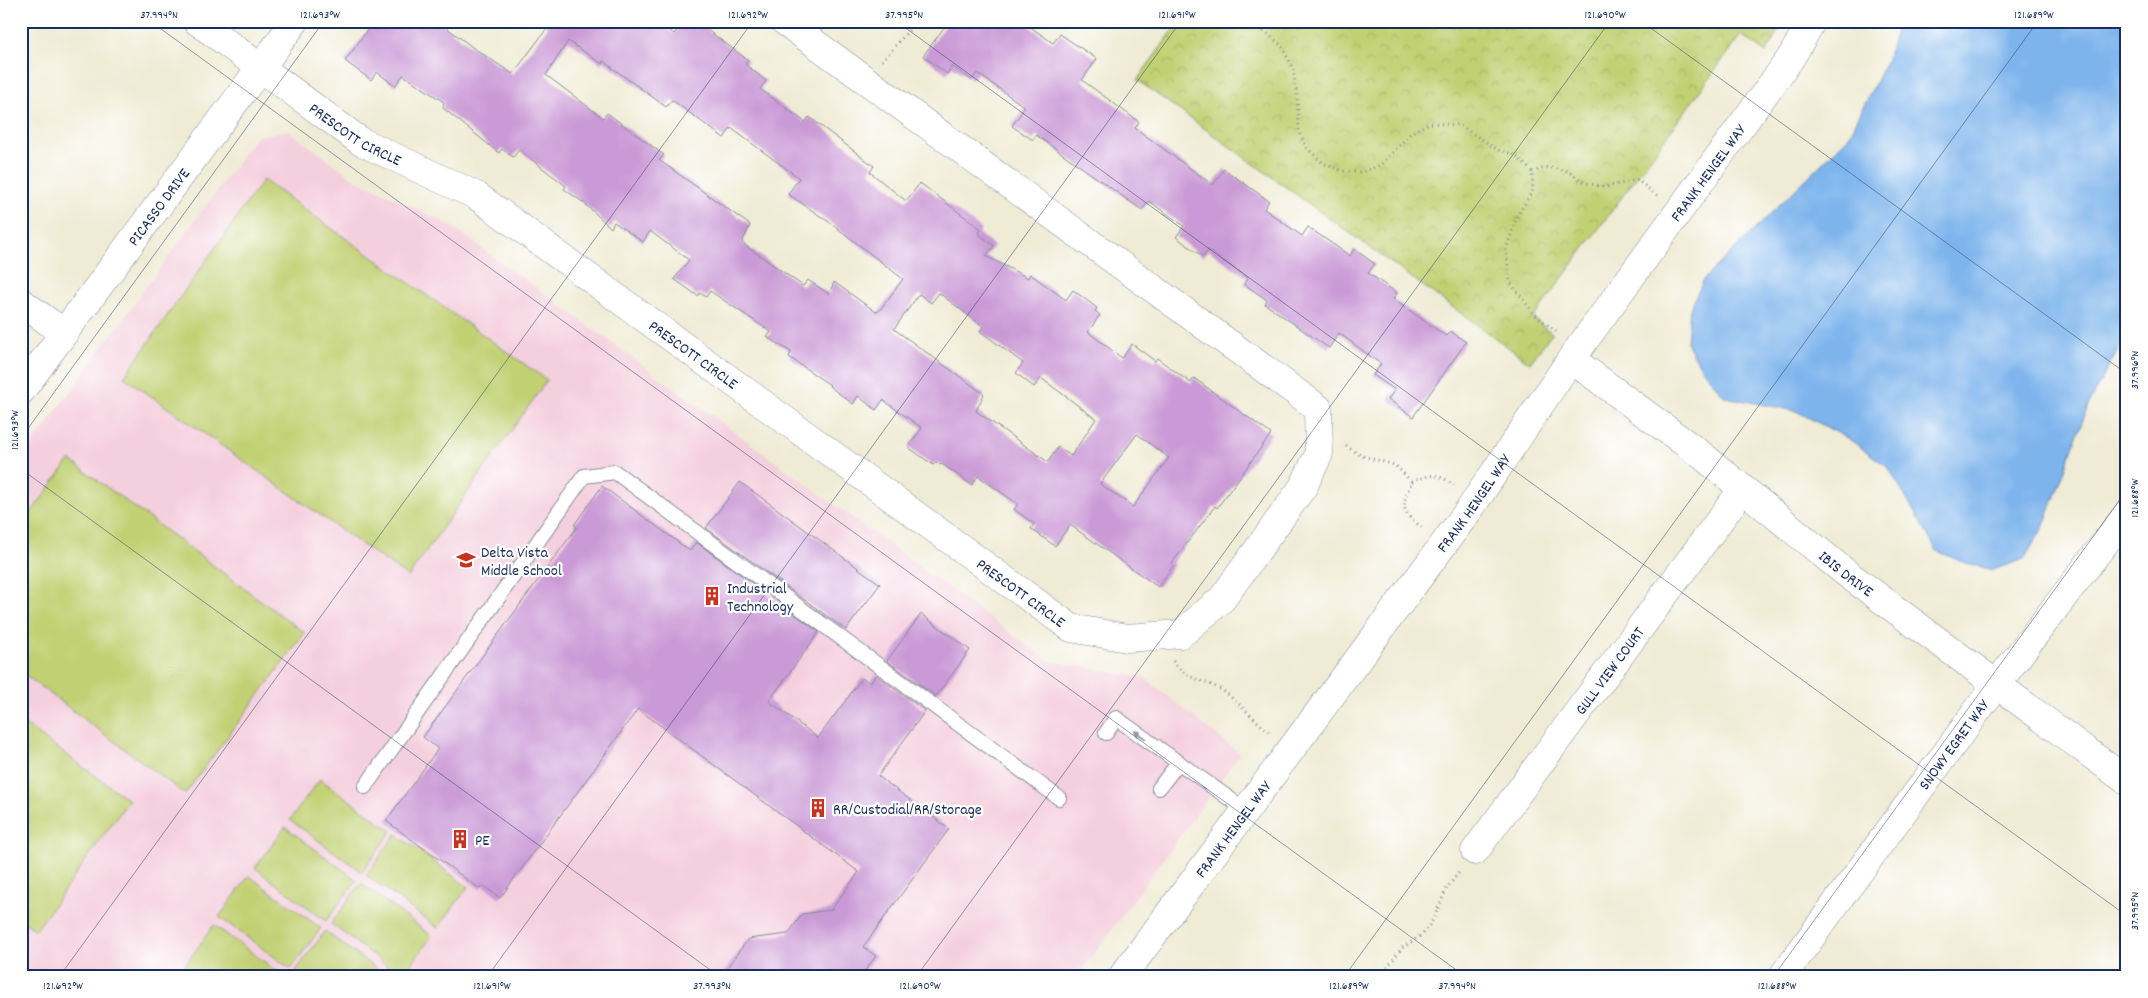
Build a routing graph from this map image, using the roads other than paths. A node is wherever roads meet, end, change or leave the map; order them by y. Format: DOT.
graph roads {
  1 [pos="197,21"];
  2 [pos="295,21"];
  3 [pos="784,21"];
  4 [pos="1812,21"];
  5 [pos="261,68"];
  6 [pos="21,302"];
  7 [pos="64,333"];
  8 [pos="1571,359"];
  9 [pos="21,392"];
  10 [pos="1742,490"];
  11 [pos="2127,514"];
  12 [pos="1996,685"];
  13 [pos="1106,733"];
  14 [pos="1179,762"];
  15 [pos="2127,781"];
  16 [pos="365,787"];
  17 [pos="1159,788"];
  18 [pos="1059,798"];
  19 [pos="1244,810"];
  20 [pos="1475,851"];
  21 [pos="1122,977"];
  22 [pos="1782,977"];
  1 -- 5 [label="street, PRESCOTT CIRCLE"];
  2 -- 5 [label="street, PICASSO DRIVE"];
  3 -- 5 [label="street, PRESCOTT CIRCLE"];
  4 -- 8 [label="street, FRANK HENGEL WAY"];
  5 -- 7 [label="street, PICASSO DRIVE"];
  6 -- 7 [label="street"];
  7 -- 9 [label="street, PICASSO DRIVE"];
  8 -- 10 [label="street, IBIS DRIVE"];
  8 -- 19 [label="street, FRANK HENGEL WAY"];
  10 -- 12 [label="street, IBIS DRIVE"];
  10 -- 20 [label="street, GULL VIEW COURT"];
  11 -- 12 [label="street, SNOWY EGRET WAY"];
  12 -- 15 [label="street, IBIS DRIVE"];
  12 -- 22 [label="street, SNOWY EGRET WAY"];
  14 -- 13 [label="lane, one-way"];
  14 -- 17 [label="lane"];
  14 -- 19 [label="lane"];
  16 -- 18 [label="lane"];
  19 -- 21 [label="street, FRANK HENGEL WAY"];
}
